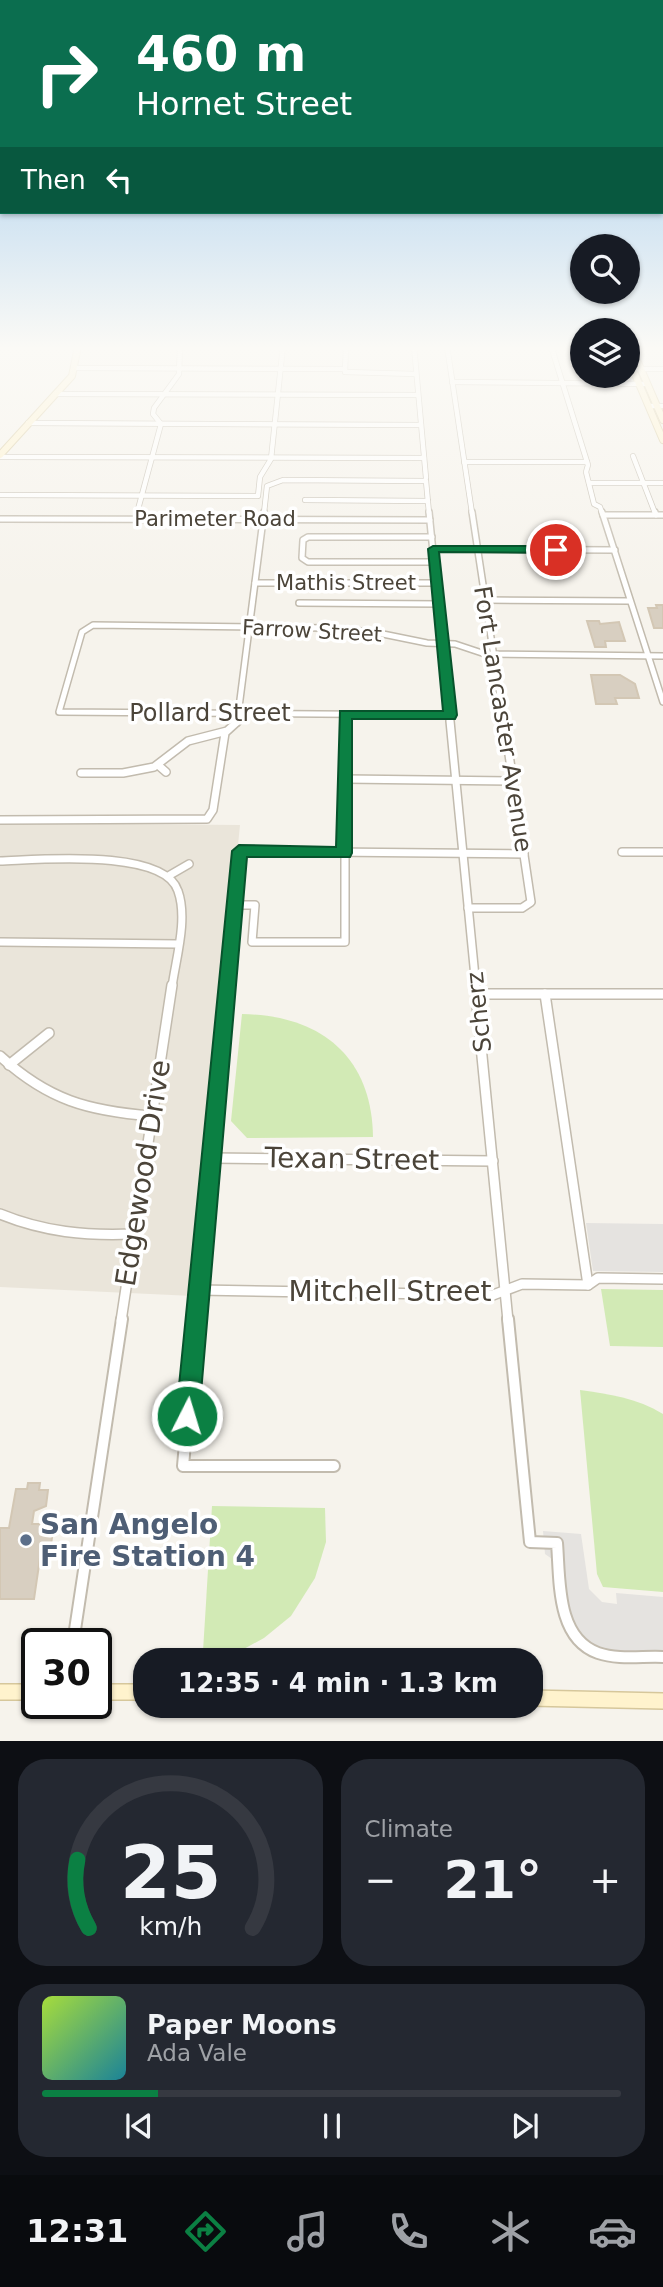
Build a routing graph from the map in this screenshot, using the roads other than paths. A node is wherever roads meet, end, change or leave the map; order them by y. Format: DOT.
graph roads {
  1 [pos="24,427"];
  2 [pos="160,427"];
  3 [pos="275,427"];
  4 [pos="421,427"];
  5 [pos="459,427"];
  6 [pos="576,427"];
  7 [pos="0,456"];
  8 [pos="633,456"];
  9 [pos="152,457"];
  10 [pos="424,458"];
  11 [pos="271,459"];
  12 [pos="464,462"];
  13 [pos="587,462"];
  14 [pos="426,480"];
  15 [pos="589,483"];
  16 [pos="643,483"];
  17 [pos="663,483"];
  18 [pos="0,495"];
  19 [pos="143,496"];
  20 [pos="305,500"];
  21 [pos="428,501"];
  22 [pos="137,515"];
  23 [pos="603,515"];
  24 [pos="656,515"];
  25 [pos="663,515"];
  26 [pos="0,519"];
  27 [pos="262,519"];
  28 [pos="430,520"];
  29 [pos="432,537"];
  30 [pos="433,549"];
  31 [pos="477,549"];
  32 [pos="615,550"];
  33 [pos="435,562"];
  34 [pos="255,583"];
  35 [pos="436,583"];
  36 [pos="485,600"];
  37 [pos="630,601"];
  38 [pos="299,604"];
  39 [pos="439,604"];
  40 [pos="250,627"];
  41 [pos="86,628"];
  42 [pos="442,644"];
  43 [pos="494,654"];
  44 [pos="649,656"];
  45 [pos="663,656"];
  46 [pos="663,702"];
  47 [pos="240,714"];
  48 [pos="345,714"];
  49 [pos="450,715"];
  50 [pos="225,733"];
  51 [pos="158,765"];
  52 [pos="166,772"];
  53 [pos="81,773"];
  54 [pos="345,779"];
  55 [pos="456,780"];
  56 [pos="512,781"];
  57 [pos="0,820"];
  58 [pos="622,852"];
  59 [pos="663,852"];
  60 [pos="344,853"];
  61 [pos="462,853"];
  62 [pos="524,854"];
  63 [pos="0,861"];
  64 [pos="189,864"];
  65 [pos="170,876"];
  66 [pos="234,905"];
  67 [pos="468,908"];
  68 [pos="0,942"];
  69 [pos="178,944"];
  70 [pos="477,994"];
  71 [pos="545,994"];
  72 [pos="663,995"];
  73 [pos="49,1033"];
  74 [pos="0,1056"];
  75 [pos="9,1065"];
  76 [pos="152,1116"];
  77 [pos="211,1158"];
  78 [pos="493,1161"];
  79 [pos="0,1214"];
  80 [pos="133,1234"];
  81 [pos="663,1279"];
  82 [pos="588,1285"];
  83 [pos="198,1290"];
  84 [pos="506,1290"];
  85 [pos="334,1466"];
  86 [pos="75,1628"];
  87 [pos="663,1657"];
  88 [pos="0,1692"];
  89 [pos="21,1692"];
  90 [pos="112,1692"];
  91 [pos="133,1692"];
  92 [pos="543,1698"];
  93 [pos="663,1702"];
  1 -- 7 [label="street"];
  2 -- 9 [label="street"];
  3 -- 11 [label="street"];
  4 -- 10 [label="street, Scherz"];
  5 -- 12 [label="street, Fort Lancaster Avenue"];
  6 -- 13 [label="street"];
  7 -- 9 [label="street"];
  8 -- 16 [label="street"];
  9 -- 11 [label="street"];
  9 -- 19 [label="street"];
  10 -- 11 [label="street"];
  10 -- 14 [label="street, Scherz"];
  11 -- 19 [label="street"];
  12 -- 13 [label="street"];
  12 -- 31 [label="street, Fort Lancaster Avenue"];
  13 -- 15 [label="street"];
  14 -- 21 [label="street, Scherz"];
  14 -- 27 [label="street"];
  15 -- 16 [label="street"];
  15 -- 23 [label="street"];
  16 -- 17 [label="street"];
  16 -- 24 [label="street"];
  18 -- 19 [label="street"];
  19 -- 22 [label="street"];
  20 -- 21 [label="street"];
  21 -- 28 [label="street, Scherz"];
  23 -- 24 [label="street"];
  23 -- 32 [label="street"];
  24 -- 25 [label="street"];
  26 -- 27 [label="street, Parimeter Road"];
  27 -- 28 [label="street, Parimeter Road"];
  27 -- 34 [label="street"];
  28 -- 29 [label="street, Scherz"];
  29 -- 30 [label="street, Scherz"];
  29 -- 33 [label="street"];
  30 -- 31 [label="street"];
  30 -- 33 [label="street, Scherz"];
  31 -- 32 [label="street"];
  31 -- 36 [label="street, Fort Lancaster Avenue"];
  32 -- 37 [label="street"];
  33 -- 35 [label="street, Scherz"];
  34 -- 35 [label="street, Mathis Street"];
  34 -- 40 [label="street"];
  35 -- 39 [label="street, Scherz"];
  36 -- 37 [label="street"];
  36 -- 43 [label="street, Fort Lancaster Avenue"];
  37 -- 44 [label="street"];
  38 -- 39 [label="street"];
  39 -- 42 [label="street, Scherz"];
  40 -- 41 [label="street, Farrow Street"];
  40 -- 42 [label="street, Farrow Street"];
  40 -- 47 [label="street"];
  41 -- 47 [label="street, Pollard Street"];
  42 -- 43 [label="street, Farrow Street"];
  42 -- 49 [label="street, Scherz"];
  43 -- 44 [label="street, Farrow Street"];
  43 -- 56 [label="street, Fort Lancaster Avenue"];
  44 -- 45 [label="street, Farrow Street"];
  44 -- 46 [label="street"];
  47 -- 48 [label="street, Pollard Street"];
  47 -- 50 [label="street"];
  48 -- 49 [label="street, Pollard Street"];
  48 -- 54 [label="street"];
  49 -- 55 [label="street, Scherz"];
  50 -- 51 [label="street"];
  50 -- 57 [label="street"];
  51 -- 52 [label="street"];
  51 -- 53 [label="street"];
  54 -- 55 [label="street"];
  54 -- 60 [label="street"];
  55 -- 56 [label="street"];
  55 -- 61 [label="street, Scherz"];
  56 -- 62 [label="street, Fort Lancaster Avenue"];
  58 -- 59 [label="street"];
  60 -- 61 [label="street"];
  60 -- 66 [label="street"];
  60 -- 66 [label="street"];
  61 -- 62 [label="street"];
  61 -- 67 [label="street, Scherz"];
  62 -- 67 [label="street, Fort Lancaster Avenue"];
  63 -- 65 [label="street"];
  64 -- 65 [label="street"];
  65 -- 69 [label="street, Edgewood Drive"];
  66 -- 77 [label="street"];
  67 -- 70 [label="street, Scherz"];
  68 -- 69 [label="street"];
  69 -- 76 [label="street, Edgewood Drive"];
  70 -- 71 [label="street"];
  70 -- 78 [label="street, Scherz"];
  71 -- 72 [label="street"];
  71 -- 82 [label="street"];
  73 -- 75 [label="street"];
  74 -- 75 [label="street"];
  75 -- 76 [label="street"];
  76 -- 80 [label="street, Edgewood Drive"];
  77 -- 78 [label="street, Texan Street"];
  77 -- 83 [label="street"];
  78 -- 84 [label="street, Scherz"];
  79 -- 80 [label="street"];
  80 -- 86 [label="street, Edgewood Drive"];
  81 -- 82 [label="street, Mitchell Street"];
  82 -- 84 [label="street, Mitchell Street"];
  83 -- 84 [label="street, Mitchell Street"];
  83 -- 85 [label="street"];
  84 -- 87 [label="street, Scherz"];
  88 -- 89 [label="street"];
  90 -- 91 [label="street"];
  92 -- 93 [label="street"];
}
